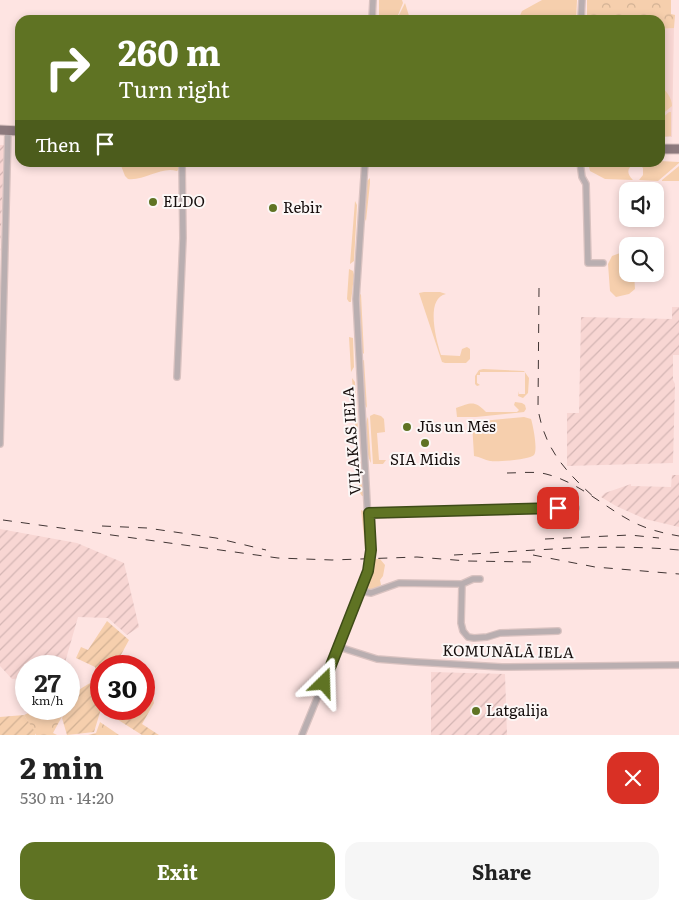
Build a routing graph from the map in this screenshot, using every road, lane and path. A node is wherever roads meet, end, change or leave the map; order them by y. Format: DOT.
graph roads {
  1 [pos="373,0"];
  2 [pos="582,0"];
  3 [pos="372,15"];
  4 [pos="581,15"];
  5 [pos="4,130"];
  6 [pos="665,149"];
  7 [pos="679,150"];
  8 [pos="182,167"];
  9 [pos="364,167"];
  10 [pos="581,167"];
  11 [pos="603,263"];
  12 [pos="177,377"];
  13 [pos="0,444"];
  14 [pos="576,508"];
  15 [pos="369,513"];
  16 [pos="480,579"];
  17 [pos="462,584"];
  18 [pos="361,591"];
  19 [pos="558,631"];
  20 [pos="339,647"];
  21 [pos="679,665"];
  22 [pos="302,735"];
  1 -- 3 [label="street"];
  2 -- 4 [label="street"];
  5 -- 13 [label="street"];
  6 -- 7 [label="main road"];
  8 -- 12 [label="street"];
  9 -- 15 [label="street, VIĻAKAS IELA"];
  10 -- 11 [label="street"];
  14 -- 15 [label="street"];
  15 -- 18 [label="street, VIĻAKAS IELA"];
  16 -- 17 [label="street"];
  17 -- 18 [label="street"];
  17 -- 19 [label="street"];
  18 -- 20 [label="street, VIĻAKAS IELA"];
  20 -- 21 [label="street, KOMUNĀLĀ IELA"];
  20 -- 22 [label="street, VIĻAKAS IELA"];
}
